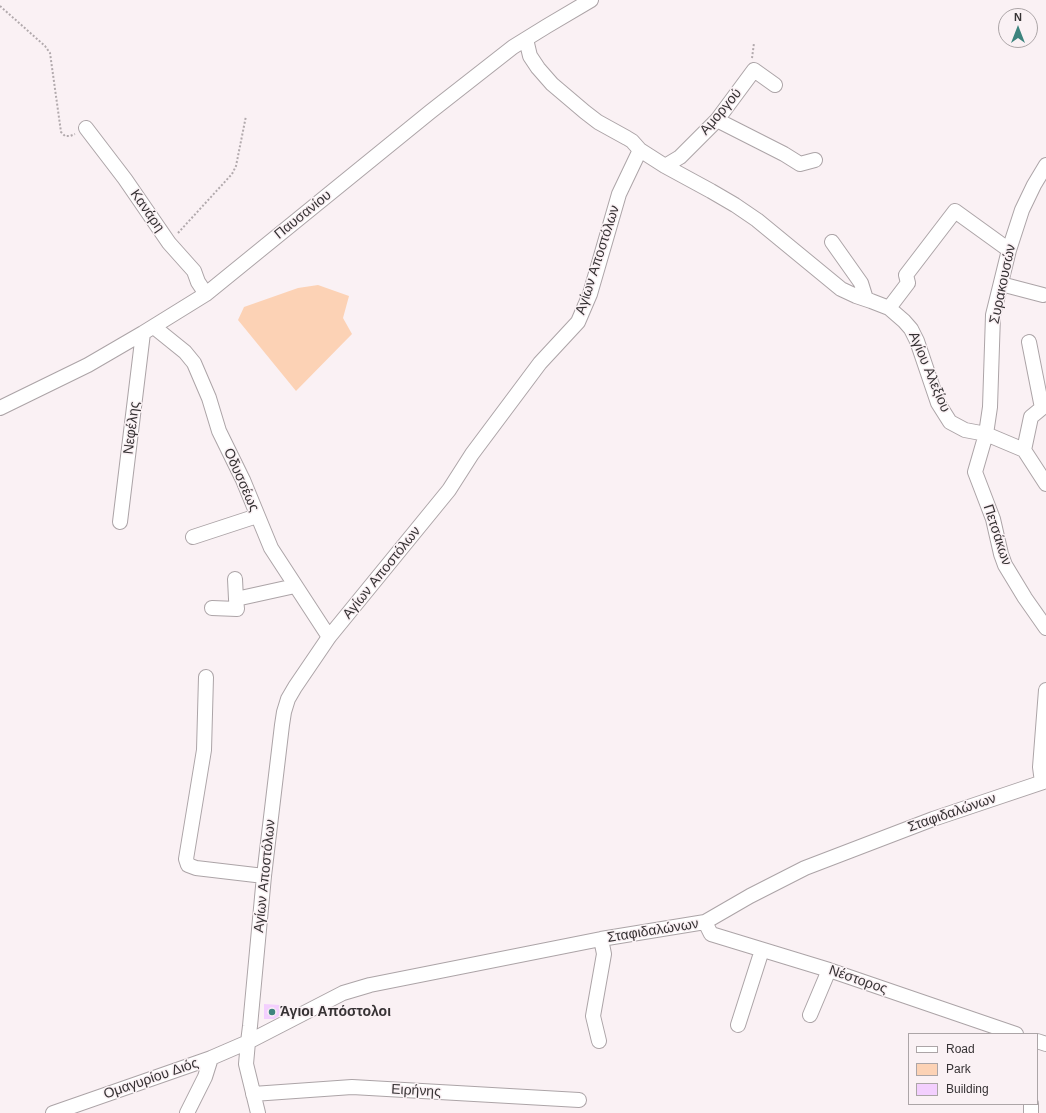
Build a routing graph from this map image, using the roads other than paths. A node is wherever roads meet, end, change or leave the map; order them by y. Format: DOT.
graph roads {
  1 [pos="591,0"];
  2 [pos="526,39"];
  3 [pos="775,85"];
  4 [pos="717,120"];
  5 [pos="86,128"];
  6 [pos="640,150"];
  7 [pos="815,160"];
  8 [pos="1046,165"];
  9 [pos="665,166"];
  10 [pos="832,242"];
  11 [pos="1009,250"];
  12 [pos="1001,284"];
  13 [pos="206,294"];
  14 [pos="1043,295"];
  15 [pos="866,299"];
  16 [pos="889,308"];
  17 [pos="148,330"];
  18 [pos="1029,342"];
  19 [pos="0,408"];
  20 [pos="986,434"];
  21 [pos="1024,450"];
  22 [pos="1046,484"];
  23 [pos="257,516"];
  24 [pos="120,522"];
  25 [pos="193,537"];
  26 [pos="235,579"];
  27 [pos="295,586"];
  28 [pos="236,599"];
  29 [pos="212,608"];
  30 [pos="1046,628"];
  31 [pos="329,637"];
  32 [pos="206,677"];
  33 [pos="1046,690"];
  34 [pos="1044,782"];
  35 [pos="264,876"];
  36 [pos="705,922"];
  37 [pos="601,939"];
  38 [pos="762,950"];
  39 [pos="829,970"];
  40 [pos="810,1015"];
  41 [pos="738,1025"];
  42 [pos="1013,1033"];
  43 [pos="599,1041"];
  44 [pos="248,1042"];
  45 [pos="211,1058"];
  46 [pos="253,1094"];
  47 [pos="579,1100"];
  48 [pos="53,1113"];
  49 [pos="187,1113"];
  50 [pos="258,1113"];
  1 -- 2 [label="street, Παυσανίου"];
  2 -- 6 [label="street, Αγίου Αλεξίου"];
  2 -- 13 [label="street, Παυσανίου"];
  3 -- 4 [label="street, Αμοργού"];
  4 -- 7 [label="street"];
  4 -- 9 [label="street, Αμοργού"];
  5 -- 13 [label="street, Κανάρη"];
  6 -- 9 [label="street, Αγίου Αλεξίου"];
  6 -- 31 [label="street, Αγίων Αποστόλων"];
  8 -- 11 [label="street, Συρακουσών"];
  9 -- 15 [label="street, Αγίου Αλεξίου"];
  10 -- 15 [label="street"];
  11 -- 12 [label="street, Συρακουσών"];
  11 -- 16 [label="street"];
  12 -- 14 [label="street"];
  12 -- 20 [label="street, Συρακουσών"];
  13 -- 17 [label="street, Παυσανίου"];
  15 -- 16 [label="street, Αγίου Αλεξίου"];
  16 -- 20 [label="street, Αγίου Αλεξίου"];
  17 -- 19 [label="street, Παυσανίου"];
  17 -- 23 [label="street, Οδυσσέως"];
  17 -- 24 [label="street, Νεφέλης"];
  18 -- 21 [label="street"];
  20 -- 21 [label="street, Αγίου Αλεξίου"];
  20 -- 30 [label="street, Πετσάκων"];
  21 -- 22 [label="street"];
  23 -- 25 [label="street"];
  23 -- 27 [label="street, Οδυσσέως"];
  26 -- 28 [label="street"];
  27 -- 28 [label="street"];
  27 -- 31 [label="street, Οδυσσέως"];
  28 -- 29 [label="street"];
  31 -- 35 [label="street, Αγίων Αποστόλων"];
  32 -- 35 [label="street"];
  33 -- 34 [label="street"];
  34 -- 36 [label="street, Σταφιδαλώνων"];
  35 -- 44 [label="street, Αγίων Αποστόλων"];
  36 -- 37 [label="street, Σταφιδαλώνων"];
  36 -- 38 [label="street, Νέστορος"];
  37 -- 43 [label="street"];
  37 -- 44 [label="street, Σταφιδαλώνων"];
  38 -- 39 [label="street, Νέστορος"];
  38 -- 41 [label="street"];
  39 -- 40 [label="street"];
  39 -- 42 [label="street, Νέστορος"];
  44 -- 45 [label="street, Ομαγυρίου Διός"];
  44 -- 46 [label="street, Αγίων Αποστόλων"];
  45 -- 48 [label="street, Ομαγυρίου Διός"];
  45 -- 49 [label="street"];
  46 -- 47 [label="street, Ειρήνης"];
  46 -- 50 [label="street, Αγίων Αποστόλων"];
}
